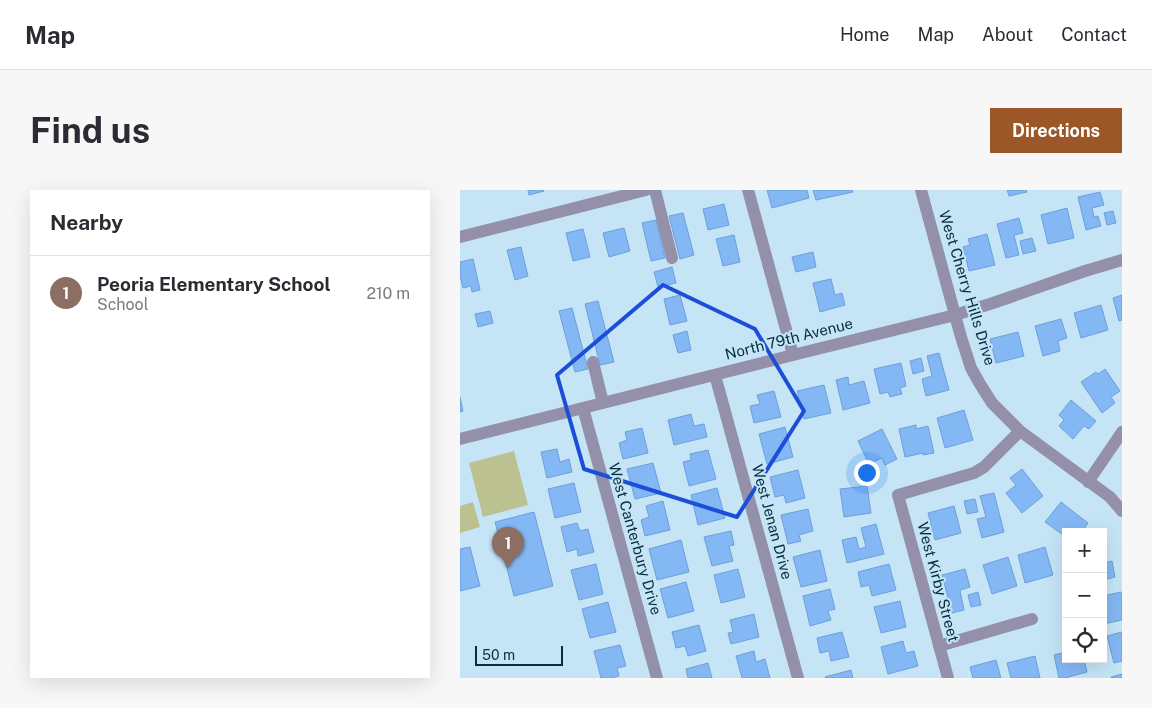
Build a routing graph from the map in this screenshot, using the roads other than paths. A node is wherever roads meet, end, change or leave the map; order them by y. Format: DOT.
graph roads {
  1 [pos="646,190"];
  2 [pos="655,190"];
  3 [pos="748,190"];
  4 [pos="921,190"];
  5 [pos="460,237"];
  6 [pos="672,258"];
  7 [pos="1122,260"];
  8 [pos="955,315"];
  9 [pos="793,355"];
  10 [pos="593,362"];
  11 [pos="715,375"];
  12 [pos="603,403"];
  13 [pos="583,408"];
  14 [pos="1020,431"];
  15 [pos="1122,432"];
  16 [pos="460,439"];
  17 [pos="1088,482"];
  18 [pos="1122,510"];
  19 [pos="1032,620"];
  20 [pos="939,646"];
  21 [pos="657,678"];
  22 [pos="798,678"];
  23 [pos="948,678"];
  1 -- 5 [label="street"];
  2 -- 6 [label="street"];
  3 -- 9 [label="street"];
  4 -- 8 [label="street, West Cherry Hills Drive"];
  7 -- 8 [label="street, North 79th Avenue"];
  8 -- 9 [label="street, North 79th Avenue"];
  8 -- 14 [label="street, West Cherry Hills Drive"];
  9 -- 11 [label="street, North 79th Avenue"];
  10 -- 12 [label="street"];
  11 -- 12 [label="street, North 79th Avenue"];
  11 -- 22 [label="street, West Jenan Drive"];
  12 -- 13 [label="street, North 79th Avenue"];
  13 -- 16 [label="street, North 79th Avenue"];
  13 -- 21 [label="street, West Canterbury Drive"];
  14 -- 17 [label="street, West Cherry Hills Drive"];
  14 -- 20 [label="street, West Kirby Street"];
  15 -- 17 [label="street"];
  17 -- 18 [label="street, West Cherry Hills Drive"];
  19 -- 20 [label="street"];
  20 -- 23 [label="street, West Kirby Street"];
}
